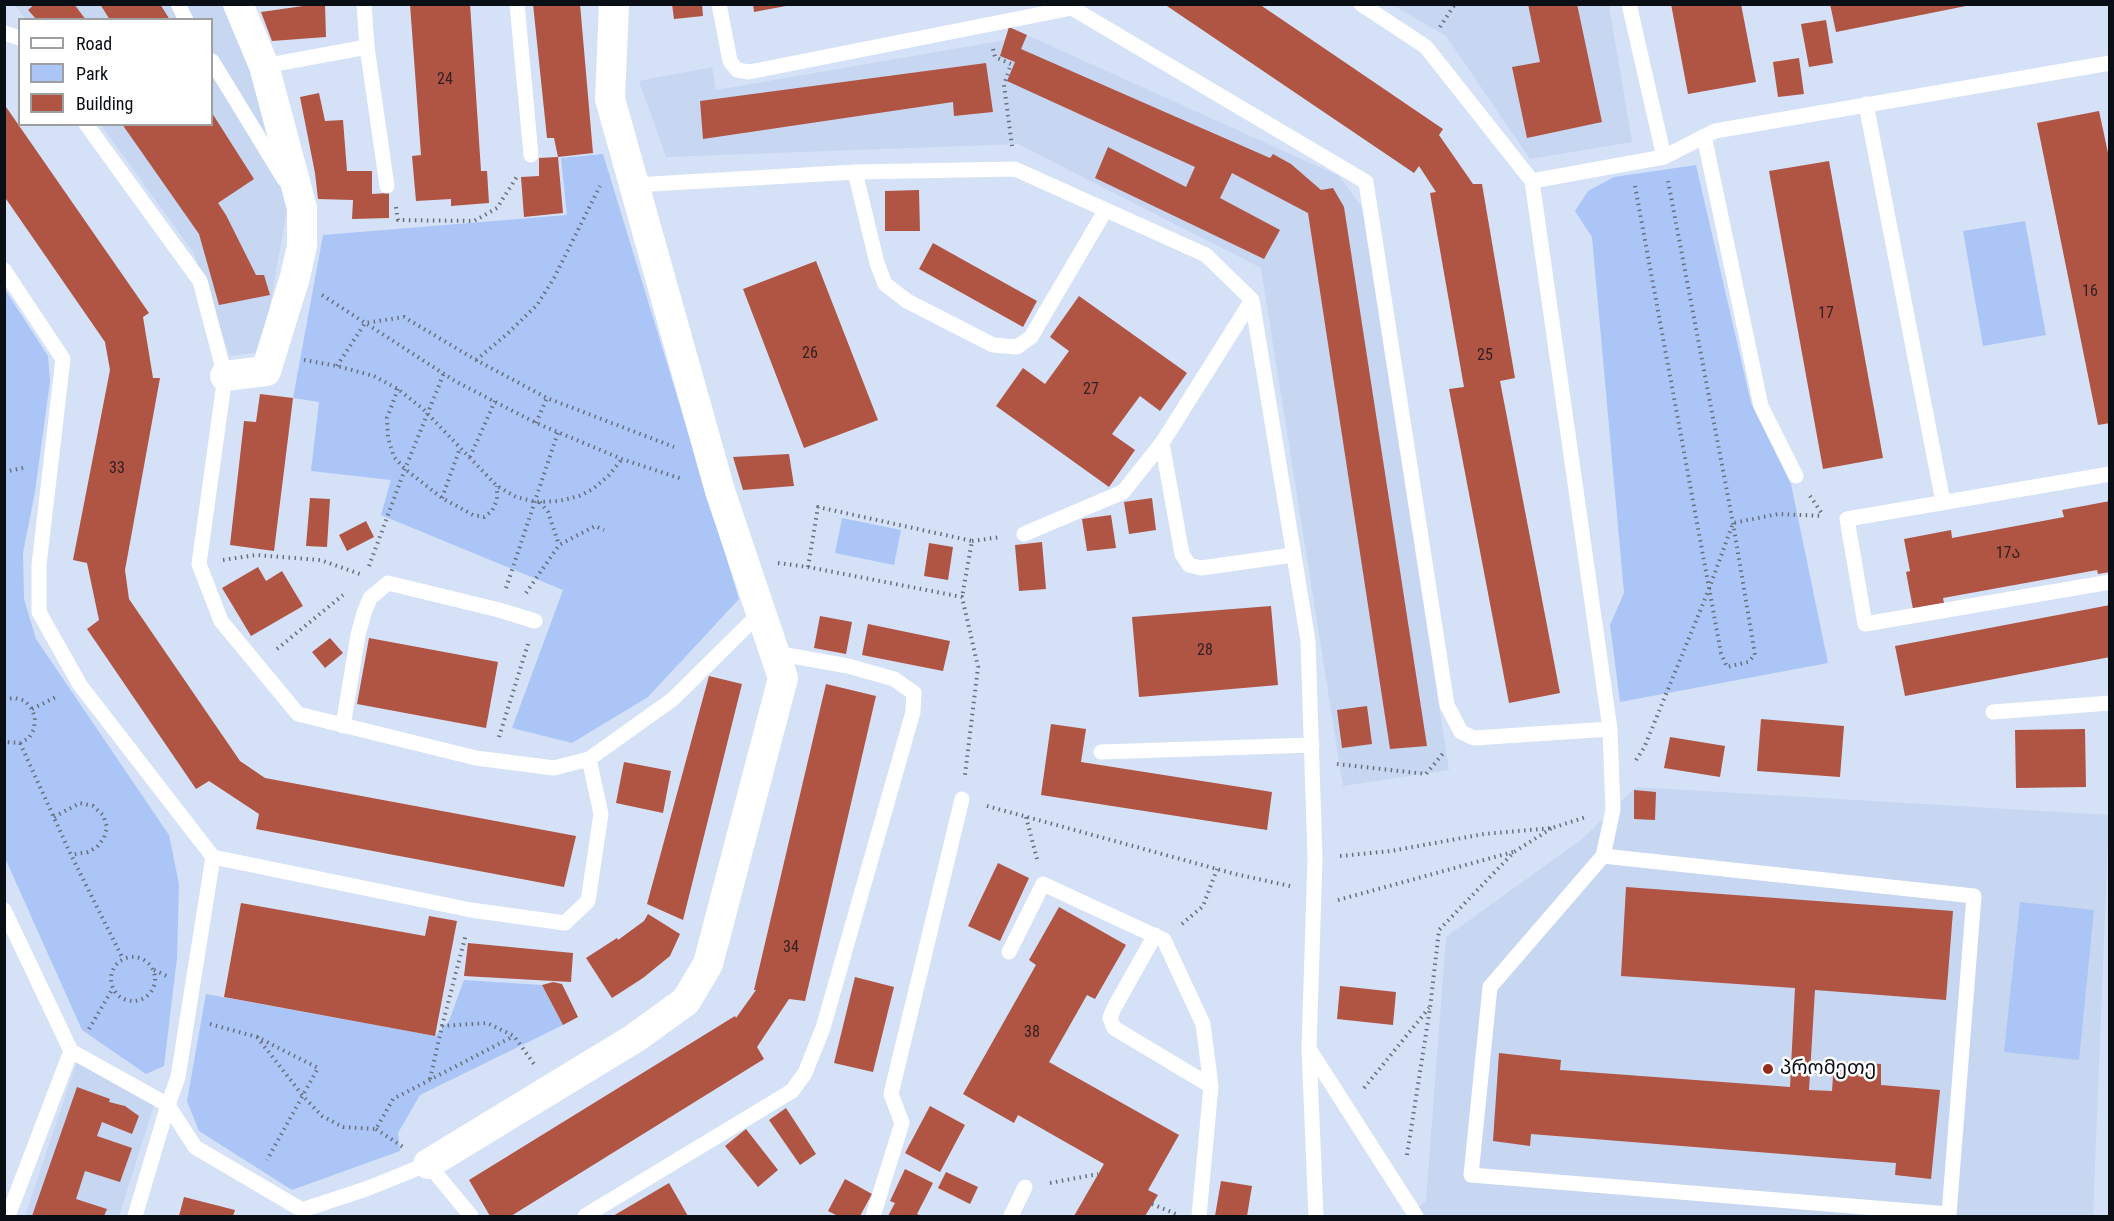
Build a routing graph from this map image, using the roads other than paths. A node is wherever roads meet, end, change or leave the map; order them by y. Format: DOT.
graph roads {
  1 [pos="178,4"];
  2 [pos="238,4"];
  3 [pos="364,4"];
  4 [pos="517,4"];
  5 [pos="614,4"];
  6 [pos="719,4"];
  7 [pos="1361,4"];
  8 [pos="1629,4"];
  9 [pos="185,18"];
  10 [pos="368,47"];
  11 [pos="2109,63"];
  12 [pos="213,64"];
  13 [pos="264,66"];
  14 [pos="1866,105"];
  15 [pos="87,126"];
  16 [pos="1704,136"];
  17 [pos="531,155"];
  18 [pos="1664,157"];
  19 [pos="855,172"];
  20 [pos="1532,181"];
  21 [pos="635,185"];
  22 [pos="387,186"];
  23 [pos="302,208"];
  24 [pos="1105,211"];
  25 [pos="4,270"];
  26 [pos="1252,300"];
  27 [pos="225,376"];
  28 [pos="1161,443"];
  29 [pos="2109,474"];
  30 [pos="1796,476"];
  31 [pos="1943,502"];
  32 [pos="1024,534"];
  33 [pos="1293,555"];
  34 [pos="2109,582"];
  35 [pos="760,613"];
  36 [pos="535,621"];
  37 [pos="775,653"];
  38 [pos="2109,703"];
  39 [pos="1993,712"];
  40 [pos="343,726"];
  41 [pos="1610,729"];
  42 [pos="1312,745"];
  43 [pos="1101,752"];
  44 [pos="589,759"];
  45 [pos="962,799"];
  46 [pos="1603,856"];
  47 [pos="213,857"];
  48 [pos="4,910"];
  49 [pos="1159,938"];
  50 [pos="1009,952"];
  51 [pos="1309,1049"];
  52 [pos="71,1051"];
  53 [pos="1211,1086"];
  54 [pos="168,1105"];
  55 [pos="428,1164"];
  56 [pos="1025,1187"];
  57 [pos="303,1213"];
  58 [pos="8,1216"];
  59 [pos="135,1216"];
  60 [pos="471,1216"];
  61 [pos="585,1216"];
  62 [pos="873,1216"];
  63 [pos="1011,1216"];
  64 [pos="1199,1216"];
  65 [pos="1317,1216"];
  66 [pos="1416,1216"];
  1 -- 9 [label="lane"];
  2 -- 13 [label="street"];
  3 -- 10 [label="lane"];
  4 -- 17 [label="lane"];
  5 -- 21 [label="street"];
  6 -- 41 [label="lane"];
  7 -- 20 [label="lane"];
  8 -- 18 [label="lane"];
  10 -- 13 [label="lane"];
  10 -- 22 [label="lane"];
  11 -- 14 [label="lane"];
  12 -- 23 [label="lane"];
  13 -- 23 [label="street"];
  14 -- 16 [label="lane"];
  14 -- 31 [label="lane"];
  15 -- 27 [label="lane"];
  16 -- 18 [label="lane"];
  16 -- 30 [label="lane"];
  18 -- 20 [label="lane"];
  19 -- 21 [label="lane"];
  19 -- 24 [label="lane"];
  19 -- 24 [label="lane"];
  20 -- 41 [label="lane"];
  21 -- 35 [label="street"];
  23 -- 27 [label="street"];
  24 -- 26 [label="lane"];
  25 -- 47 [label="lane"];
  26 -- 28 [label="lane"];
  26 -- 33 [label="lane"];
  27 -- 40 [label="lane"];
  28 -- 32 [label="lane"];
  28 -- 33 [label="lane"];
  29 -- 31 [label="lane"];
  31 -- 34 [label="lane"];
  33 -- 42 [label="lane"];
  35 -- 37 [label="street"];
  35 -- 44 [label="lane"];
  36 -- 40 [label="lane"];
  37 -- 55 [label="street"];
  37 -- 61 [label="lane"];
  38 -- 39 [label="lane"];
  40 -- 44 [label="lane"];
  41 -- 46 [label="lane"];
  42 -- 43 [label="lane"];
  42 -- 51 [label="lane"];
  44 -- 47 [label="lane"];
  45 -- 62 [label="lane"];
  46 -- 46 [label="lane"];
  47 -- 54 [label="lane"];
  48 -- 52 [label="lane"];
  49 -- 50 [label="lane"];
  49 -- 53 [label="lane"];
  49 -- 53 [label="lane"];
  51 -- 65 [label="lane"];
  51 -- 66 [label="lane"];
  52 -- 54 [label="lane"];
  52 -- 58 [label="lane"];
  53 -- 64 [label="lane"];
  54 -- 57 [label="lane"];
  54 -- 59 [label="lane"];
  55 -- 57 [label="lane"];
  55 -- 60 [label="lane"];
  56 -- 63 [label="lane"];
}
